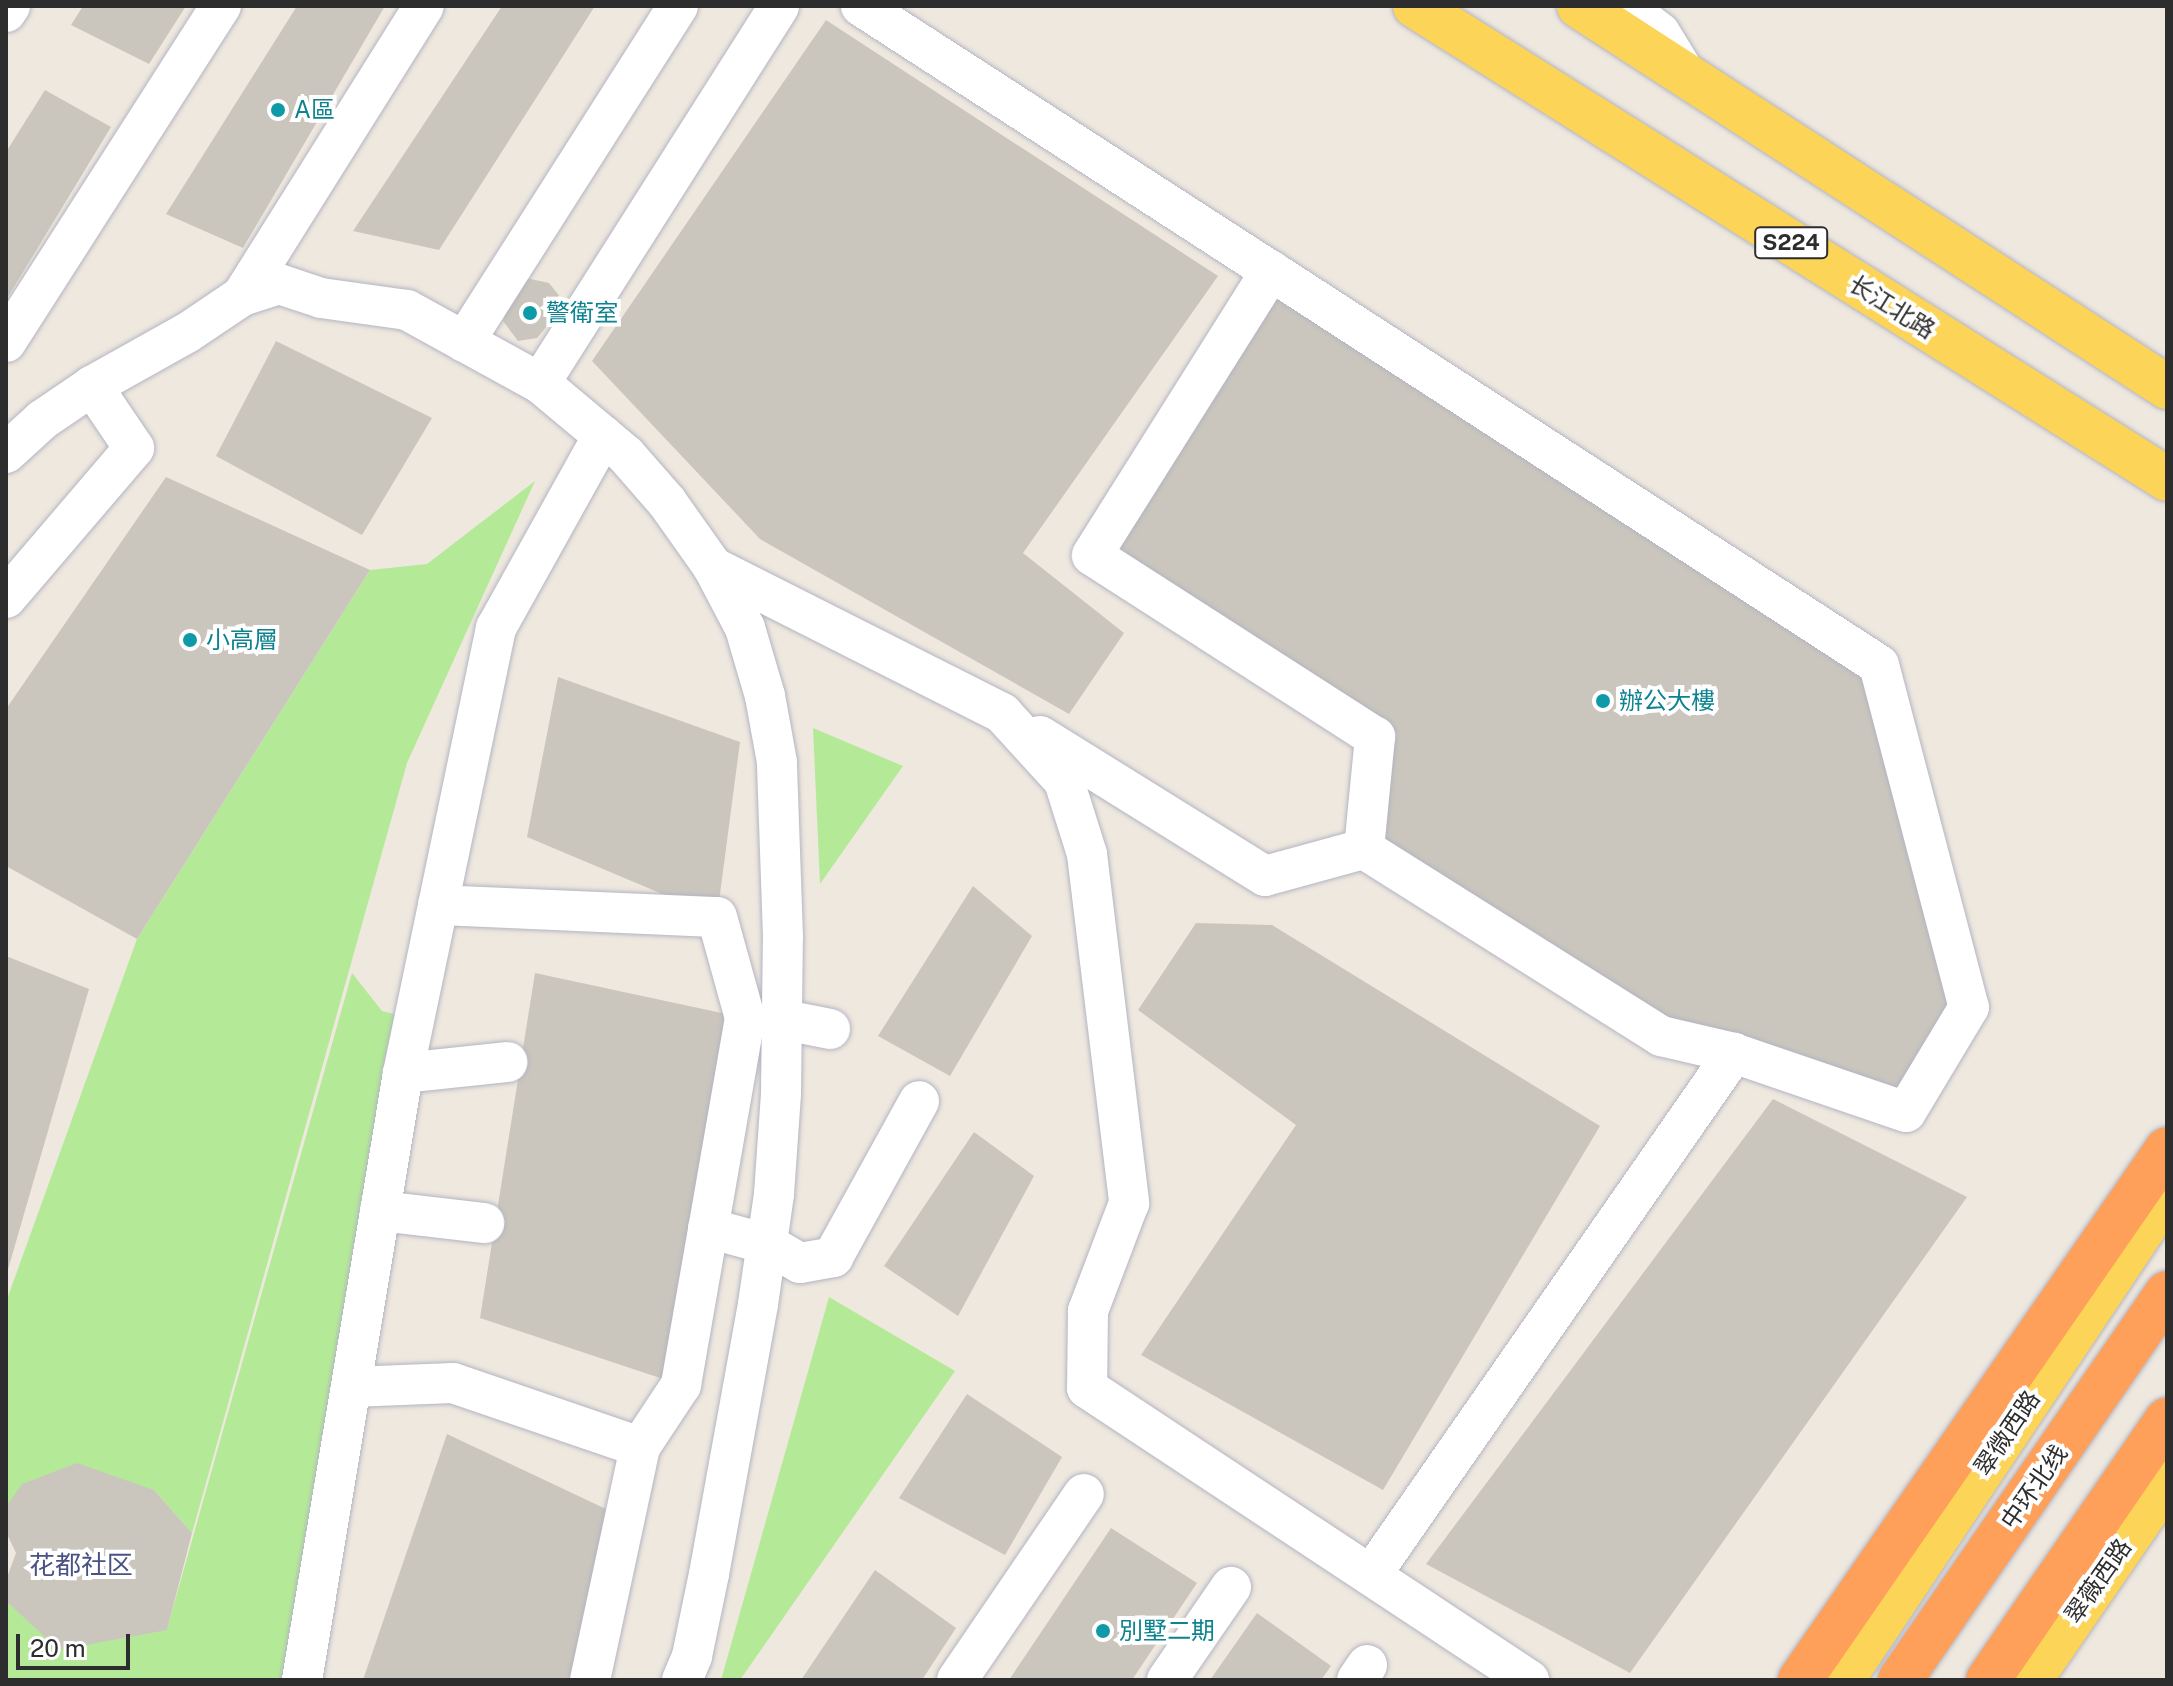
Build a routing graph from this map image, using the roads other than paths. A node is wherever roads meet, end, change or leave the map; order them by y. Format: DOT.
graph roads {
  1 [pos="10,6"];
  2 [pos="221,6"];
  3 [pos="424,6"];
  4 [pos="678,6"];
  5 [pos="779,6"];
  6 [pos="861,6"];
  7 [pos="1415,6"];
  8 [pos="1579,6"];
  9 [pos="1625,6"];
  10 [pos="6,12"];
  11 [pos="1686,76"];
  12 [pos="1271,271"];
  13 [pos="242,296"];
  14 [pos="6,342"];
  15 [pos="464,342"];
  16 [pos="540,383"];
  17 [pos="92,386"];
  18 [pos="2167,387"];
  19 [pos="603,436"];
  20 [pos="6,453"];
  21 [pos="2167,479"];
  22 [pos="713,567"];
  23 [pos="6,598"];
  24 [pos="1002,713"];
  25 [pos="1364,849"];
  26 [pos="438,905"];
  27 [pos="780,1019"];
  28 [pos="830,1029"];
  29 [pos="1734,1053"];
  30 [pos="507,1062"];
  31 [pos="403,1073"];
  32 [pos="919,1101"];
  33 [pos="2167,1149"];
  34 [pos="2167,1184"];
  35 [pos="380,1211"];
  36 [pos="484,1223"];
  37 [pos="708,1228"];
  38 [pos="767,1244"];
  39 [pos="2167,1293"];
  40 [pos="351,1387"];
  41 [pos="2167,1420"];
  42 [pos="640,1447"];
  43 [pos="2167,1481"];
  44 [pos="1084,1494"];
  45 [pos="1371,1575"];
  46 [pos="1231,1587"];
  47 [pos="302,1680"];
  48 [pos="590,1680"];
  49 [pos="682,1680"];
  50 [pos="957,1680"];
  51 [pos="1167,1680"];
  52 [pos="1529,1680"];
  53 [pos="1800,1680"];
  54 [pos="1842,1680"];
  55 [pos="1900,1680"];
  56 [pos="1988,1680"];
  57 [pos="2030,1680"];
  1 -- 10 [label="street"];
  2 -- 14 [label="street"];
  3 -- 13 [label="street"];
  4 -- 15 [label="street"];
  5 -- 16 [label="street"];
  6 -- 12 [label="street"];
  7 -- 21 [label="main road, 长江北路 / S224"];
  8 -- 11 [label="main road"];
  9 -- 11 [label="street"];
  11 -- 18 [label="main road"];
  12 -- 25 [label="street"];
  12 -- 29 [label="street"];
  13 -- 15 [label="street"];
  13 -- 17 [label="street"];
  15 -- 16 [label="street"];
  16 -- 19 [label="street"];
  17 -- 20 [label="street"];
  17 -- 23 [label="street"];
  19 -- 22 [label="street"];
  19 -- 26 [label="street"];
  22 -- 24 [label="street"];
  22 -- 27 [label="street"];
  24 -- 25 [label="street"];
  24 -- 45 [label="street"];
  25 -- 29 [label="street"];
  26 -- 31 [label="street"];
  26 -- 37 [label="street"];
  27 -- 28 [label="street"];
  27 -- 38 [label="street"];
  29 -- 45 [label="street"];
  30 -- 31 [label="street"];
  31 -- 35 [label="street"];
  32 -- 38 [label="street"];
  33 -- 53 [label="highway"];
  34 -- 54 [label="main road, 翠微西路"];
  35 -- 36 [label="street"];
  35 -- 40 [label="street"];
  37 -- 38 [label="street"];
  37 -- 42 [label="street"];
  38 -- 49 [label="street"];
  39 -- 55 [label="highway, 中环北线"];
  40 -- 42 [label="street"];
  40 -- 47 [label="street"];
  41 -- 56 [label="highway"];
  42 -- 48 [label="street"];
  43 -- 57 [label="main road, 翠薇西路"];
  44 -- 50 [label="street"];
  45 -- 52 [label="street"];
  46 -- 51 [label="street"];
}
